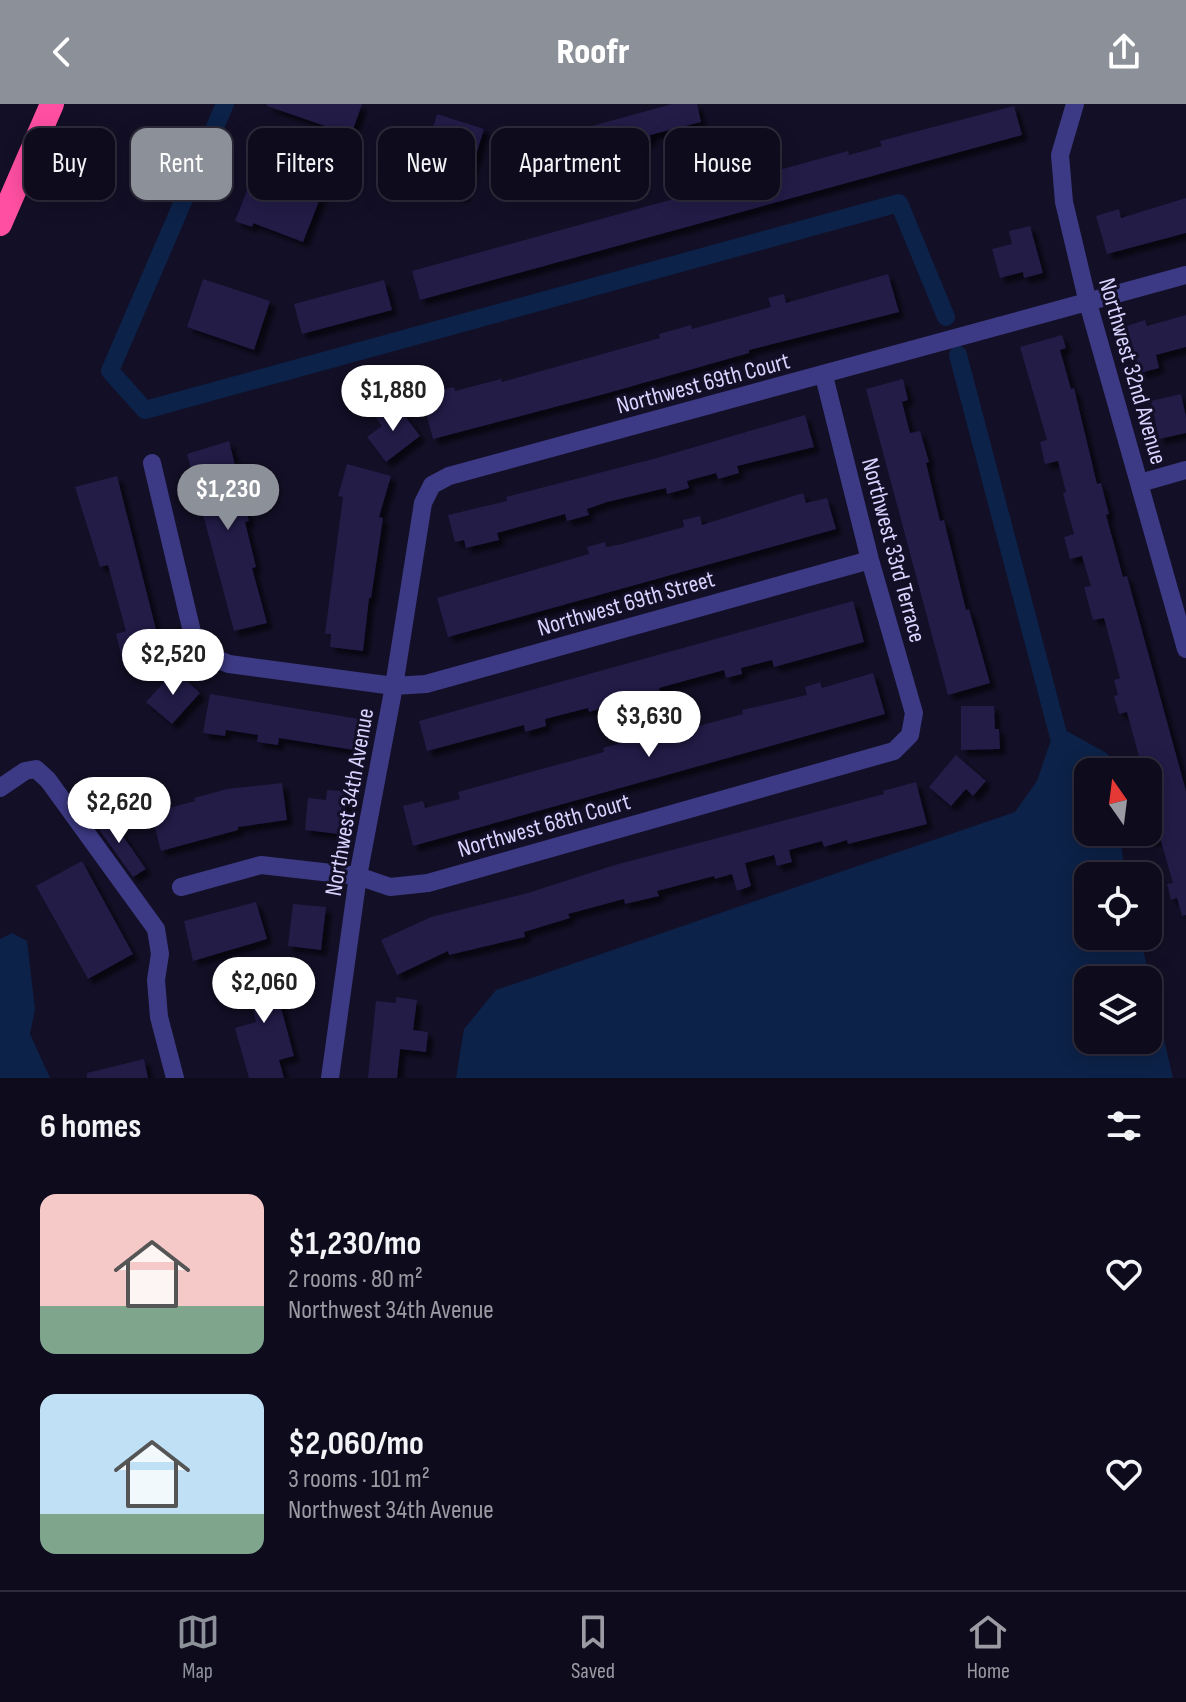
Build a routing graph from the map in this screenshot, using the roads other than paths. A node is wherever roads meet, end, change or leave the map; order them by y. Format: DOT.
graph roads {
  1 [pos="52,104"];
  2 [pos="1075,104"];
  3 [pos="0,224"];
  4 [pos="1186,275"];
  5 [pos="1088,303"];
  6 [pos="824,376"];
  7 [pos="152,463"];
  8 [pos="1186,470"];
  9 [pos="1140,483"];
  10 [pos="870,560"];
  11 [pos="1186,649"];
  12 [pos="394,686"];
  13 [pos="910,735"];
  14 [pos="0,788"];
  15 [pos="358,876"];
  16 [pos="181,887"];
  17 [pos="175,1078"];
  18 [pos="330,1078"];
  1 -- 3 [label="highway"];
  2 -- 5 [label="street, Northwest 32nd Avenue"];
  4 -- 5 [label="street, Northwest 69th Court"];
  5 -- 6 [label="street, Northwest 69th Court"];
  5 -- 9 [label="street, Northwest 32nd Avenue"];
  6 -- 10 [label="street, Northwest 33rd Terrace"];
  6 -- 12 [label="street, Northwest 69th Court"];
  7 -- 12 [label="street, Northwest 34th Avenue"];
  8 -- 9 [label="street"];
  9 -- 11 [label="street, Northwest 32nd Avenue"];
  10 -- 12 [label="street, Northwest 69th Street"];
  10 -- 13 [label="street, Northwest 33rd Terrace"];
  12 -- 15 [label="street, Northwest 34th Avenue"];
  13 -- 15 [label="street, Northwest 68th Court"];
  14 -- 17 [label="street"];
  15 -- 16 [label="street, Northwest 68th Court"];
  15 -- 18 [label="street, Northwest 34th Avenue"];
}
